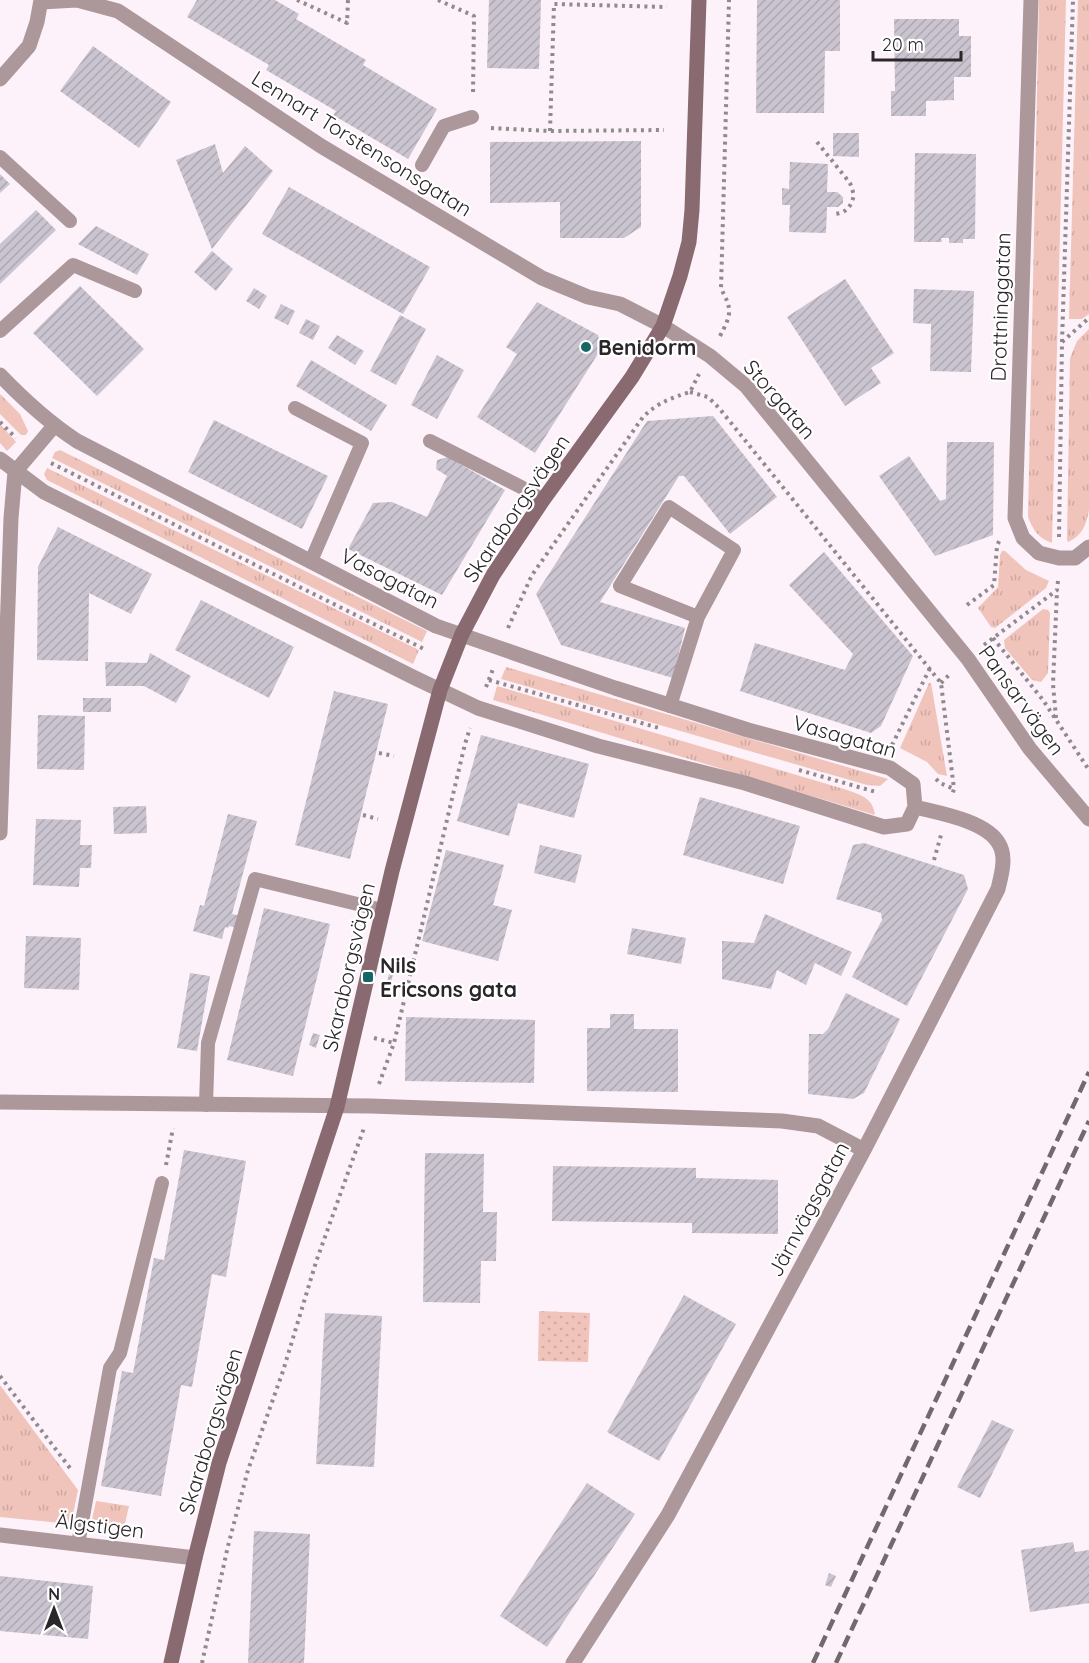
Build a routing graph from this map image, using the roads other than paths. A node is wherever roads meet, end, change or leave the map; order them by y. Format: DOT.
graph roads {
  1 [pos="699,0"];
  2 [pos="1031,0"];
  3 [pos="41,1"];
  4 [pos="0,79"];
  5 [pos="472,117"];
  6 [pos="0,157"];
  7 [pos="422,165"];
  8 [pos="70,221"];
  9 [pos="135,291"];
  10 [pos="663,326"];
  11 [pos="0,331"];
  12 [pos="0,375"];
  13 [pos="295,408"];
  14 [pos="54,426"];
  15 [pos="430,441"];
  16 [pos="0,459"];
  17 [pos="8,473"];
  18 [pos="543,500"];
  19 [pos="1089,547"];
  20 [pos="310,561"];
  21 [pos="923,604"];
  22 [pos="698,617"];
  23 [pos="462,634"];
  24 [pos="440,690"];
  25 [pos="670,706"];
  26 [pos="915,807"];
  27 [pos="1089,819"];
  28 [pos="0,833"];
  29 [pos="382,910"];
  30 [pos="0,1102"];
  31 [pos="206,1105"];
  32 [pos="337,1107"];
  33 [pos="864,1150"];
  34 [pos="162,1183"];
  35 [pos="0,1535"];
  36 [pos="78,1544"];
  37 [pos="195,1558"];
  38 [pos="171,1663"];
  39 [pos="573,1663"];
  1 -- 10 [label="street"];
  2 -- 19 [label="street, Drottninggatan"];
  3 -- 4 [label="street"];
  3 -- 10 [label="street, Lennart Torstensonsgatan"];
  5 -- 7 [label="lane"];
  6 -- 8 [label="lane"];
  9 -- 11 [label="lane"];
  10 -- 18 [label="street, Skaraborgsvägen"];
  10 -- 21 [label="street, Storgatan"];
  12 -- 14 [label="street, Vasagatan"];
  13 -- 20 [label="lane"];
  14 -- 17 [label="street"];
  14 -- 20 [label="street, Vasagatan"];
  15 -- 18 [label="lane"];
  16 -- 17 [label="street"];
  17 -- 24 [label="street"];
  17 -- 28 [label="street"];
  18 -- 23 [label="street, Skaraborgsvägen"];
  20 -- 23 [label="street, Vasagatan"];
  21 -- 27 [label="street, Pansarvägen"];
  22 -- 22 [label="lane"];
  22 -- 25 [label="lane"];
  23 -- 24 [label="street, Skaraborgsvägen"];
  23 -- 25 [label="street, Vasagatan"];
  24 -- 26 [label="street"];
  24 -- 29 [label="street, Skaraborgsvägen"];
  25 -- 26 [label="street, Vasagatan"];
  26 -- 33 [label="street, Järnvägsgatan"];
  29 -- 31 [label="lane"];
  29 -- 32 [label="street, Skaraborgsvägen"];
  30 -- 31 [label="street"];
  31 -- 32 [label="street"];
  32 -- 33 [label="street"];
  32 -- 37 [label="street, Skaraborgsvägen"];
  33 -- 39 [label="street, Järnvägsgatan"];
  34 -- 36 [label="lane"];
  35 -- 36 [label="street, Älgstigen"];
  36 -- 37 [label="street, Älgstigen"];
  37 -- 38 [label="street, Skaraborgsvägen"];
}
